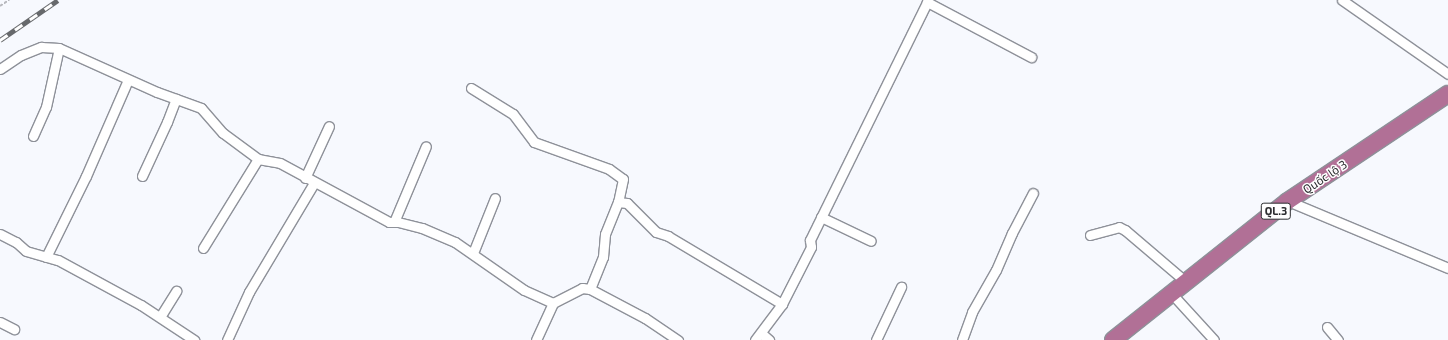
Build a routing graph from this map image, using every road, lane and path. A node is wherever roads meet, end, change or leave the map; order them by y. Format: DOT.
graph roads {
  1 [pos="9,0"];
  2 [pos="1342,0"];
  3 [pos="928,1"];
  4 [pos="0,6"];
  5 [pos="59,48"];
  6 [pos="1031,57"];
  7 [pos="0,69"];
  8 [pos="1448,74"];
  9 [pos="128,80"];
  10 [pos="471,88"];
  11 [pos="1448,94"];
  12 [pos="176,99"];
  13 [pos="329,126"];
  14 [pos="33,136"];
  15 [pos="426,146"];
  16 [pos="258,159"];
  17 [pos="142,176"];
  18 [pos="305,178"];
  19 [pos="314,183"];
  20 [pos="1033,193"];
  21 [pos="495,198"];
  22 [pos="1288,201"];
  23 [pos="618,202"];
  24 [pos="821,217"];
  25 [pos="394,222"];
  26 [pos="0,234"];
  27 [pos="1090,235"];
  28 [pos="871,241"];
  29 [pos="203,248"];
  30 [pos="473,253"];
  31 [pos="46,257"];
  32 [pos="1448,268"];
  33 [pos="1186,282"];
  34 [pos="900,287"];
  35 [pos="590,289"];
  36 [pos="176,291"];
  37 [pos="1172,294"];
  38 [pos="553,303"];
  39 [pos="782,304"];
  40 [pos="160,317"];
  41 [pos="0,322"];
  42 [pos="1327,327"];
  43 [pos="14,329"];
  44 [pos="665,337"];
  45 [pos="758,337"];
  46 [pos="194,340"];
  47 [pos="227,340"];
  48 [pos="536,340"];
  49 [pos="678,340"];
  50 [pos="769,340"];
  51 [pos="876,340"];
  52 [pos="962,340"];
  53 [pos="1113,340"];
  54 [pos="1214,340"];
  55 [pos="1338,340"];
  1 -- 4 [label="path"];
  2 -- 8 [label="street"];
  3 -- 6 [label="street"];
  3 -- 24 [label="street"];
  5 -- 7 [label="street"];
  5 -- 9 [label="street"];
  5 -- 14 [label="street"];
  9 -- 12 [label="street"];
  9 -- 31 [label="street"];
  10 -- 23 [label="street"];
  11 -- 22 [label="highway, Quốc lộ 3 / QL.3"];
  12 -- 16 [label="street"];
  12 -- 17 [label="street"];
  13 -- 18 [label="street"];
  15 -- 25 [label="street"];
  16 -- 18 [label="street"];
  16 -- 29 [label="street"];
  18 -- 19 [label="street"];
  19 -- 25 [label="street"];
  19 -- 47 [label="street"];
  20 -- 52 [label="street"];
  21 -- 30 [label="street"];
  22 -- 32 [label="street"];
  22 -- 33 [label="highway, Quốc lộ 3 / QL.3"];
  23 -- 35 [label="street"];
  23 -- 39 [label="street"];
  24 -- 28 [label="street"];
  24 -- 39 [label="street"];
  25 -- 30 [label="street"];
  26 -- 31 [label="street"];
  27 -- 33 [label="street"];
  30 -- 38 [label="street"];
  31 -- 40 [label="street"];
  33 -- 37 [label="highway, Quốc lộ 3 / QL.3"];
  34 -- 51 [label="street"];
  35 -- 38 [label="street"];
  35 -- 44 [label="street"];
  36 -- 40 [label="street"];
  37 -- 53 [label="highway, Quốc lộ 3 / QL.3"];
  37 -- 54 [label="street"];
  38 -- 48 [label="street"];
  39 -- 45 [label="street"];
  40 -- 46 [label="street"];
  41 -- 43 [label="street"];
  42 -- 55 [label="street"];
  44 -- 49 [label="street"];
  45 -- 50 [label="street"];
}
